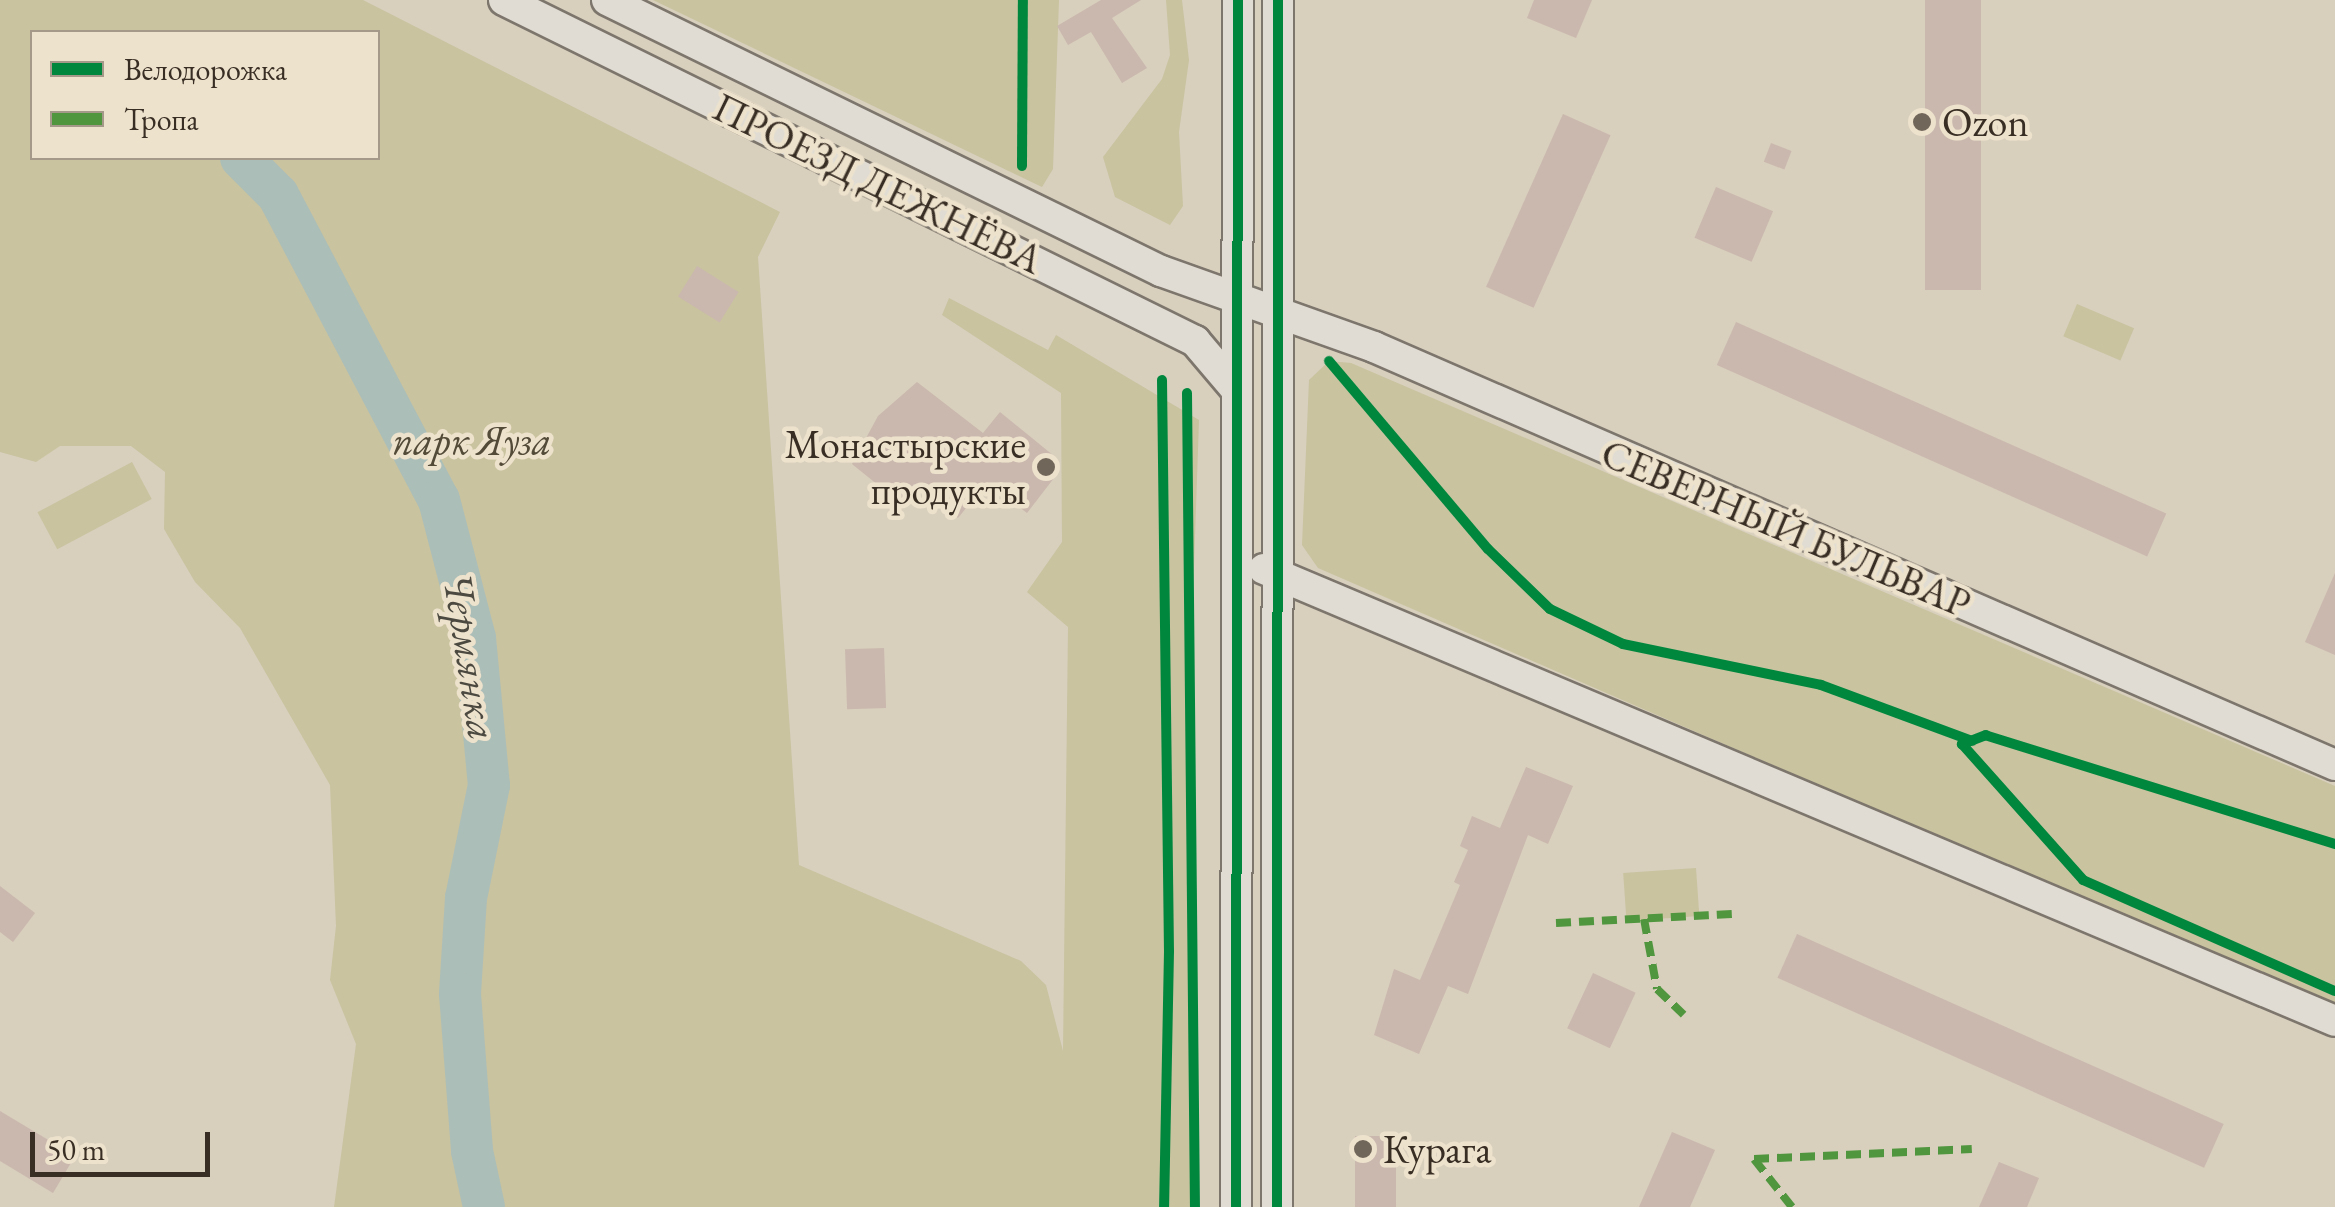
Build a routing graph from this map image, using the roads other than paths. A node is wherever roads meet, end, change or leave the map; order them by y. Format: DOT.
graph roads {
  1 [pos="504,0"];
  2 [pos="606,0"];
  3 [pos="1238,0"];
  4 [pos="1278,0"];
  5 [pos="1235,296"];
  6 [pos="1278,310"];
  7 [pos="1234,387"];
  8 [pos="1238,559"];
  9 [pos="1279,574"];
  10 [pos="2335,766"];
  11 [pos="2335,1021"];
  12 [pos="1236,1207"];
  13 [pos="1277,1207"];
  1 -- 7 [label="main road, ПРОЕЗД ДЕЖНЁВА"];
  2 -- 5 [label="main road, ПРОЕЗД ДЕЖНЁВА"];
  3 -- 5 [label="main road"];
  4 -- 6 [label="main road"];
  5 -- 6 [label="main road, СЕВЕРНЫЙ БУЛЬВАР"];
  5 -- 7 [label="main road"];
  6 -- 9 [label="main road"];
  6 -- 10 [label="main road, СЕВЕРНЫЙ БУЛЬВАР"];
  7 -- 8 [label="main road"];
  8 -- 9 [label="main road"];
  8 -- 12 [label="main road"];
  9 -- 11 [label="main road"];
  9 -- 13 [label="main road"];
}
